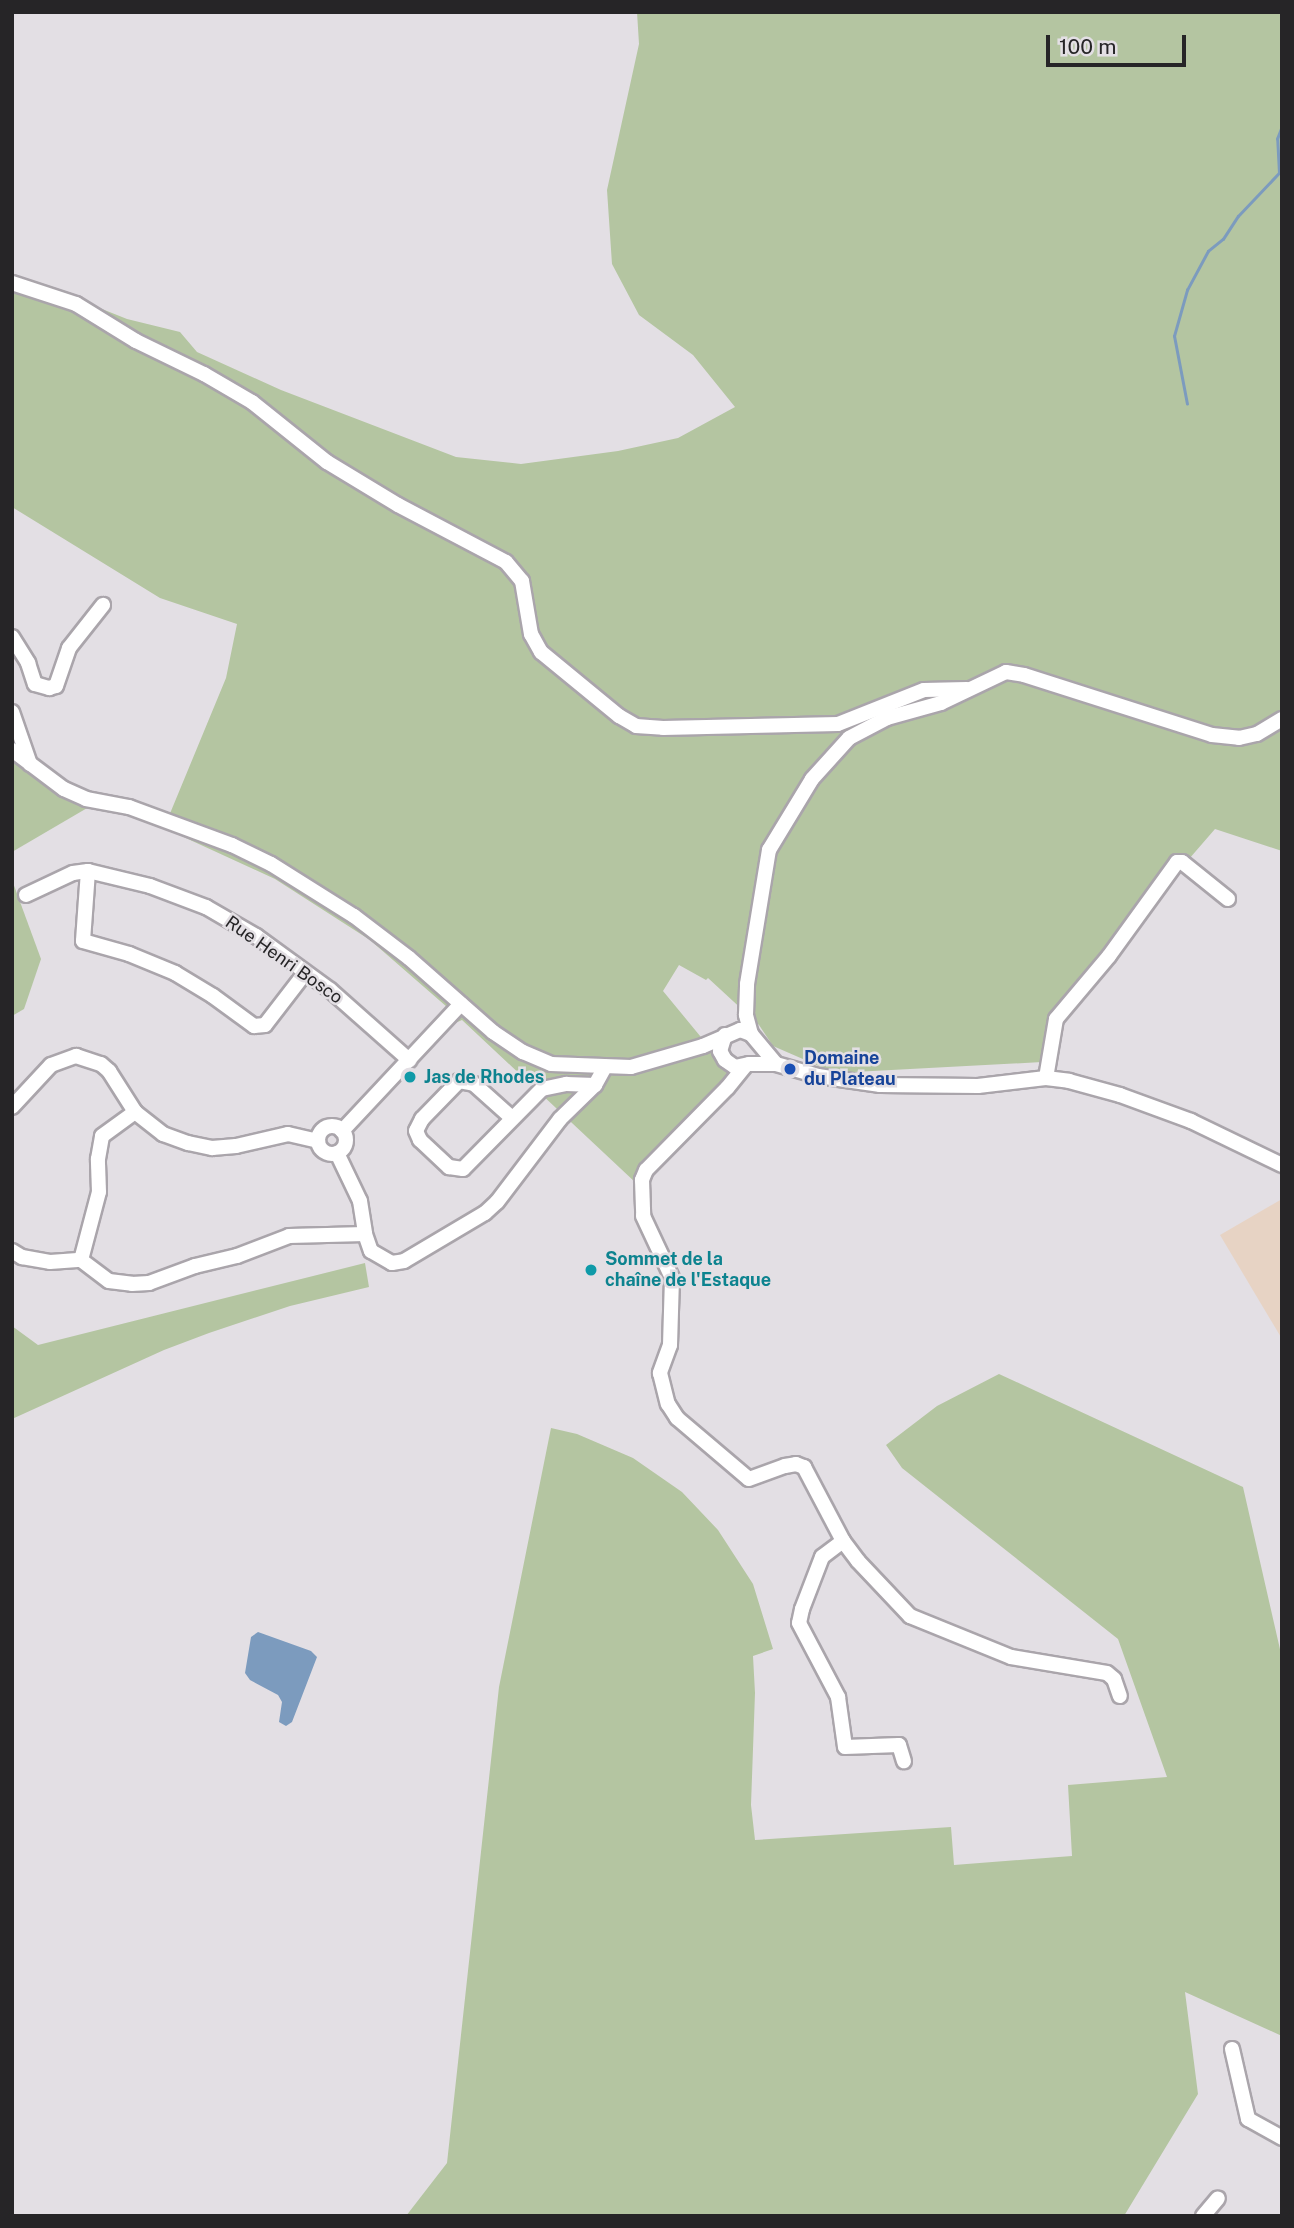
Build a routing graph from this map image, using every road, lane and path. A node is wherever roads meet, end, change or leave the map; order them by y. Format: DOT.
graph roads {
  1 [pos="12,283"];
  2 [pos="103,606"];
  3 [pos="12,637"];
  4 [pos="967,689"];
  5 [pos="926,690"];
  6 [pos="910,695"];
  7 [pos="931,706"];
  8 [pos="12,712"];
  9 [pos="887,718"];
  10 [pos="1282,719"];
  11 [pos="12,750"];
  12 [pos="30,764"];
  13 [pos="88,872"];
  14 [pos="26,895"];
  15 [pos="1228,899"];
  16 [pos="305,973"];
  17 [pos="461,1004"];
  18 [pos="725,1035"];
  19 [pos="749,1036"];
  20 [pos="703,1046"];
  21 [pos="720,1051"];
  22 [pos="409,1060"];
  23 [pos="776,1064"];
  24 [pos="741,1065"];
  25 [pos="605,1067"];
  26 [pos="1046,1078"];
  27 [pos="595,1085"];
  28 [pos="12,1107"];
  29 [pos="135,1112"];
  30 [pos="512,1118"];
  31 [pos="342,1131"];
  32 [pos="318,1141"];
  33 [pos="337,1153"];
  34 [pos="1282,1165"];
  35 [pos="365,1234"];
  36 [pos="12,1251"];
  37 [pos="81,1261"];
  38 [pos="843,1541"];
  39 [pos="1120,1696"];
  40 [pos="904,1761"];
  41 [pos="1232,2049"];
  42 [pos="1282,2138"];
  43 [pos="1218,2199"];
  44 [pos="1203,2216"];
  1 -- 6 [label="street"];
  2 -- 3 [label="street"];
  4 -- 5 [label="street"];
  4 -- 7 [label="street"];
  4 -- 10 [label="street"];
  5 -- 6 [label="street"];
  5 -- 7 [label="street"];
  6 -- 9 [label="street"];
  7 -- 9 [label="street"];
  8 -- 12 [label="street"];
  9 -- 19 [label="street"];
  11 -- 12 [label="street"];
  12 -- 17 [label="street"];
  13 -- 14 [label="street, Rue Henri Bosco"];
  13 -- 16 [label="street, Rue Henri Bosco"];
  13 -- 16 [label="street"];
  15 -- 26 [label="street"];
  16 -- 22 [label="street, Rue Henri Bosco"];
  17 -- 22 [label="street"];
  17 -- 25 [label="street"];
  18 -- 19 [label="street"];
  18 -- 20 [label="street"];
  18 -- 21 [label="street"];
  19 -- 23 [label="street"];
  19 -- 24 [label="street"];
  20 -- 21 [label="street"];
  20 -- 25 [label="street"];
  21 -- 24 [label="street"];
  22 -- 31 [label="street"];
  23 -- 24 [label="street"];
  23 -- 26 [label="street"];
  24 -- 38 [label="street"];
  25 -- 27 [label="street"];
  26 -- 34 [label="street"];
  27 -- 30 [label="street"];
  27 -- 35 [label="street"];
  28 -- 29 [label="street"];
  29 -- 32 [label="street"];
  29 -- 37 [label="street"];
  30 -- 30 [label="street"];
  31 -- 32 [label="street"];
  31 -- 33 [label="street"];
  32 -- 33 [label="street"];
  33 -- 35 [label="street"];
  35 -- 37 [label="street"];
  36 -- 37 [label="street"];
  38 -- 39 [label="street"];
  38 -- 40 [label="street"];
  41 -- 42 [label="street"];
  43 -- 44 [label="street"];
}
